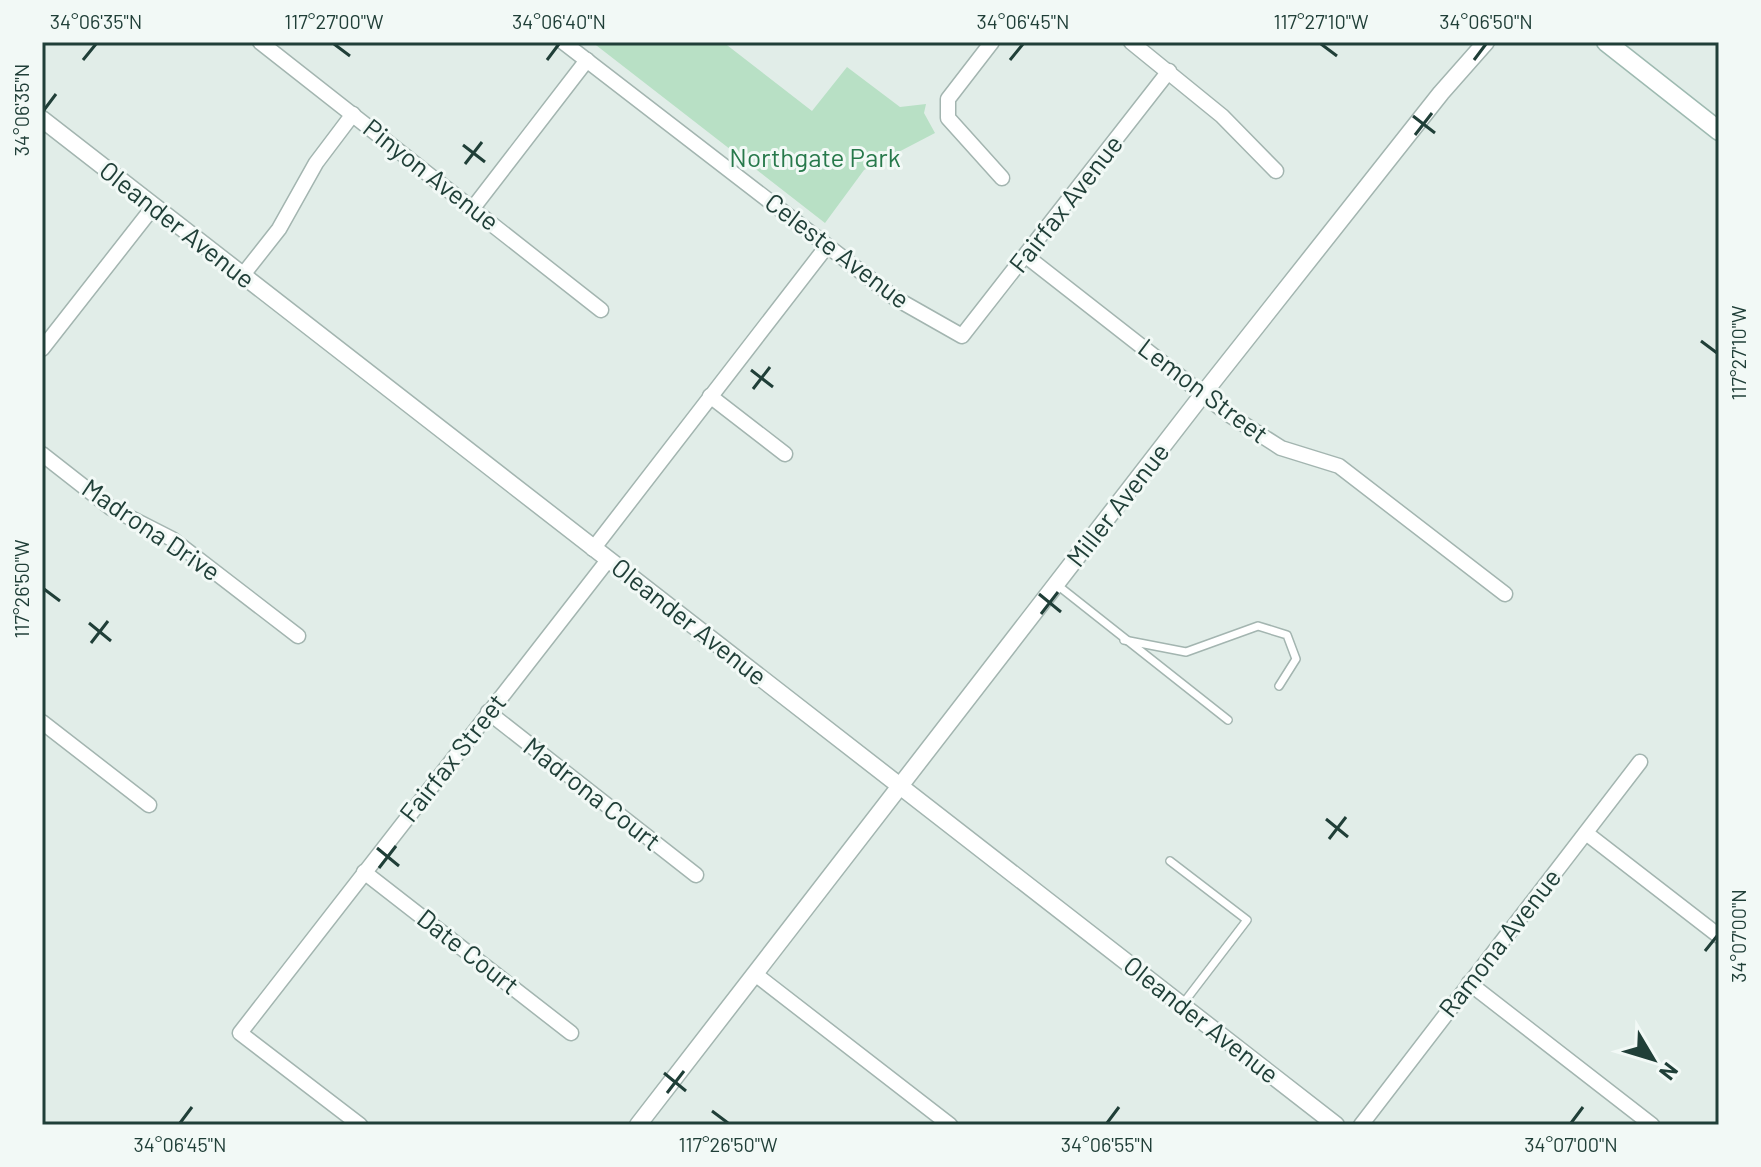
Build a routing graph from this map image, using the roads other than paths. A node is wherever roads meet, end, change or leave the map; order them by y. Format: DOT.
graph roads {
  1 [pos="260,42"];
  2 [pos="563,42"];
  3 [pos="992,42"];
  4 [pos="1131,42"];
  5 [pos="1486,42"];
  6 [pos="1606,42"];
  7 [pos="587,60"];
  8 [pos="1169,71"];
  9 [pos="353,114"];
  10 [pos="42,119"];
  11 [pos="1719,131"];
  12 [pos="1276,171"];
  13 [pos="1002,178"];
  14 [pos="154,206"];
  15 [pos="473,208"];
  16 [pos="827,246"];
  17 [pos="1026,256"];
  18 [pos="242,276"];
  19 [pos="601,310"];
  20 [pos="962,336"];
  21 [pos="42,349"];
  22 [pos="1203,394"];
  23 [pos="710,396"];
  24 [pos="42,454"];
  25 [pos="785,454"];
  26 [pos="593,549"];
  27 [pos="608,560"];
  28 [pos="1056,584"];
  29 [pos="1505,594"];
  30 [pos="298,636"];
  31 [pos="1124,640"];
  32 [pos="1279,686"];
  33 [pos="488,712"];
  34 [pos="1228,720"];
  35 [pos="42,722"];
  36 [pos="1640,762"];
  37 [pos="899,786"];
  38 [pos="149,805"];
  39 [pos="1586,833"];
  40 [pos="1170,861"];
  41 [pos="364,872"];
  42 [pos="696,875"];
  43 [pos="1719,936"];
  44 [pos="755,974"];
  45 [pos="1469,983"];
  46 [pos="1182,1005"];
  47 [pos="571,1033"];
  48 [pos="360,1125"];
  49 [pos="638,1125"];
  50 [pos="950,1125"];
  51 [pos="1336,1125"];
  52 [pos="1361,1125"];
  53 [pos="1652,1125"];
  1 -- 9 [label="street, Pinyon Avenue"];
  2 -- 7 [label="street, Celeste Avenue"];
  3 -- 13 [label="street"];
  4 -- 8 [label="street"];
  5 -- 22 [label="street, Miller Avenue"];
  6 -- 11 [label="main road"];
  7 -- 15 [label="street"];
  7 -- 16 [label="street, Celeste Avenue"];
  8 -- 12 [label="street"];
  8 -- 17 [label="street, Fairfax Avenue"];
  9 -- 15 [label="street, Pinyon Avenue"];
  9 -- 18 [label="street"];
  10 -- 14 [label="street, Oleander Avenue"];
  14 -- 18 [label="street, Oleander Avenue"];
  14 -- 21 [label="street"];
  15 -- 19 [label="street, Pinyon Avenue"];
  16 -- 20 [label="street, Celeste Avenue"];
  16 -- 23 [label="street"];
  17 -- 20 [label="street, Fairfax Avenue"];
  17 -- 22 [label="street, Lemon Street"];
  18 -- 26 [label="street, Oleander Avenue"];
  22 -- 28 [label="street, Miller Avenue"];
  22 -- 29 [label="street, Lemon Street"];
  23 -- 25 [label="street"];
  23 -- 26 [label="street"];
  24 -- 30 [label="street, Madrona Drive"];
  26 -- 27 [label="street, Oleander Avenue"];
  27 -- 33 [label="street, Fairfax Street"];
  27 -- 37 [label="street, Oleander Avenue"];
  28 -- 31 [label="lane"];
  28 -- 37 [label="street, Miller Avenue"];
  31 -- 32 [label="lane"];
  31 -- 34 [label="lane"];
  33 -- 41 [label="street, Fairfax Street"];
  33 -- 42 [label="street, Madrona Court"];
  35 -- 38 [label="street"];
  36 -- 39 [label="street, Ramona Avenue"];
  37 -- 44 [label="street, Miller Avenue"];
  37 -- 46 [label="street, Oleander Avenue"];
  39 -- 43 [label="street"];
  39 -- 45 [label="street, Ramona Avenue"];
  40 -- 46 [label="lane"];
  41 -- 47 [label="street, Date Court"];
  41 -- 48 [label="street, Fairfax Street"];
  44 -- 49 [label="street, Miller Avenue"];
  44 -- 50 [label="street"];
  45 -- 52 [label="street, Ramona Avenue"];
  45 -- 53 [label="street"];
  46 -- 51 [label="street, Oleander Avenue"];
}
